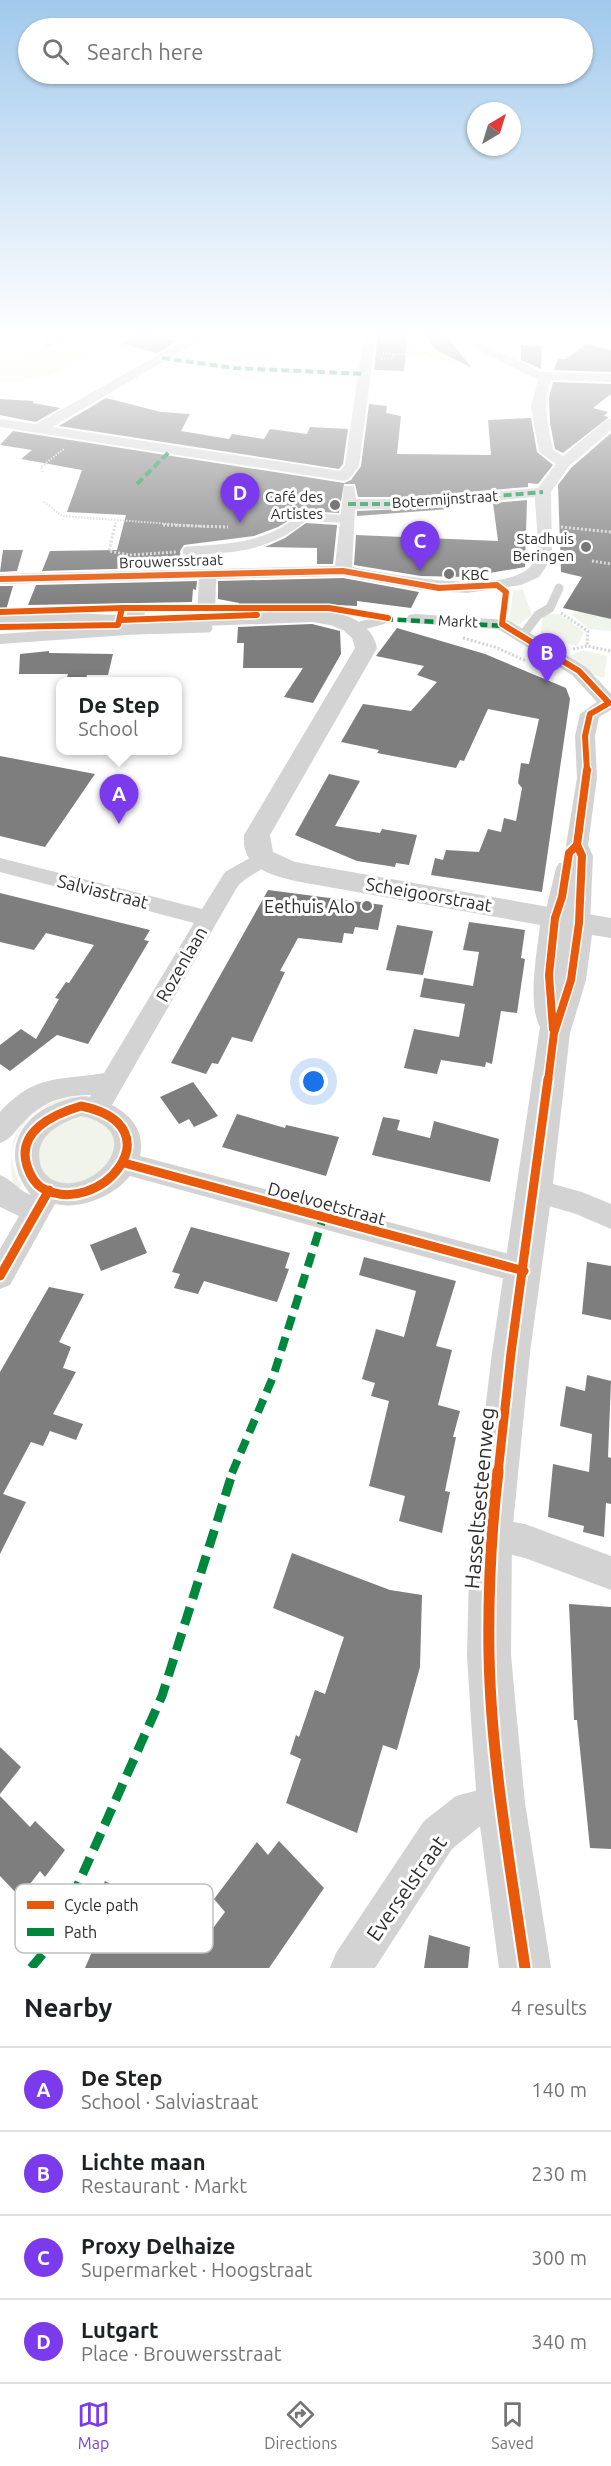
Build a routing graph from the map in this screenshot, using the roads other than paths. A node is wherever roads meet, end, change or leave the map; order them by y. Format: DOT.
graph roads {
  1 [pos="45,425"];
  2 [pos="358,425"];
  3 [pos="541,425"];
  4 [pos="609,425"];
  5 [pos="3,426"];
  6 [pos="38,429"];
  7 [pos="564,463"];
  8 [pos="344,476"];
  9 [pos="543,492"];
  10 [pos="347,512"];
  11 [pos="187,551"];
  12 [pos="343,571"];
  13 [pos="208,575"];
  14 [pos="0,579"];
  15 [pos="497,585"];
  16 [pos="427,586"];
  17 [pos="559,588"];
  18 [pos="207,619"];
  19 [pos="415,619"];
  20 [pos="0,620"];
  21 [pos="382,620"];
  22 [pos="136,621"];
  23 [pos="502,624"];
  24 [pos="353,628"];
  25 [pos="522,636"];
  26 [pos="0,639"];
  27 [pos="610,703"];
  28 [pos="262,858"];
  29 [pos="0,866"];
  30 [pos="207,918"];
  31 [pos="567,920"];
  32 [pos="611,928"];
  33 [pos="111,1081"];
  34 [pos="97,1108"];
  35 [pos="0,1132"];
  36 [pos="124,1163"];
  37 [pos="0,1187"];
  38 [pos="535,1191"];
  39 [pos="43,1201"];
  40 [pos="611,1216"];
  41 [pos="524,1271"];
  42 [pos="0,1276"];
  43 [pos="491,1535"];
  44 [pos="611,1573"];
  45 [pos="501,1803"];
  46 [pos="351,1968"];
  47 [pos="525,1968"];
  1 -- 6 [label="street"];
  2 -- 8 [label="street"];
  3 -- 7 [label="street"];
  4 -- 7 [label="street"];
  5 -- 6 [label="street"];
  6 -- 8 [label="street"];
  7 -- 9 [label="street"];
  8 -- 10 [label="street"];
  9 -- 10 [label="street, Botermijnstraat"];
  9 -- 15 [label="street, Markt"];
  10 -- 11 [label="lane"];
  10 -- 12 [label="street"];
  12 -- 13 [label="street, Brouwersstraat"];
  12 -- 16 [label="street, Brouwersstraat"];
  13 -- 14 [label="street, Brouwersstraat"];
  13 -- 18 [label="street"];
  15 -- 16 [label="street, Markt"];
  15 -- 23 [label="street, Markt"];
  17 -- 25 [label="lane"];
  18 -- 22 [label="street"];
  18 -- 24 [label="street"];
  19 -- 23 [label="street, Markt"];
  20 -- 22 [label="street"];
  21 -- 24 [label="lane"];
  22 -- 26 [label="street"];
  23 -- 25 [label="street, Markt"];
  24 -- 28 [label="street"];
  25 -- 27 [label="street, Markt"];
  27 -- 31 [label="street, Hasseltsesteenweg"];
  28 -- 30 [label="street, Rozenlaan"];
  28 -- 31 [label="street, Scheigoorstraat"];
  29 -- 30 [label="street, Salviastraat"];
  30 -- 33 [label="street, Rozenlaan"];
  31 -- 32 [label="street, Scheigoorstraat"];
  31 -- 38 [label="street, Hasseltsesteenweg"];
  33 -- 34 [label="street, Rozenlaan"];
  33 -- 35 [label="street"];
  34 -- 36 [label="street"];
  34 -- 39 [label="street"];
  36 -- 39 [label="street"];
  36 -- 41 [label="street, Doelvoetstraat"];
  37 -- 39 [label="street"];
  38 -- 40 [label="street"];
  38 -- 41 [label="street, Hasseltsesteenweg"];
  39 -- 42 [label="street"];
  41 -- 43 [label="street, Hasseltsesteenweg"];
  43 -- 44 [label="street"];
  43 -- 45 [label="street, Hasseltsesteenweg"];
  45 -- 46 [label="street, Everselstraat"];
  45 -- 47 [label="street, Hasseltsesteenweg"];
}
